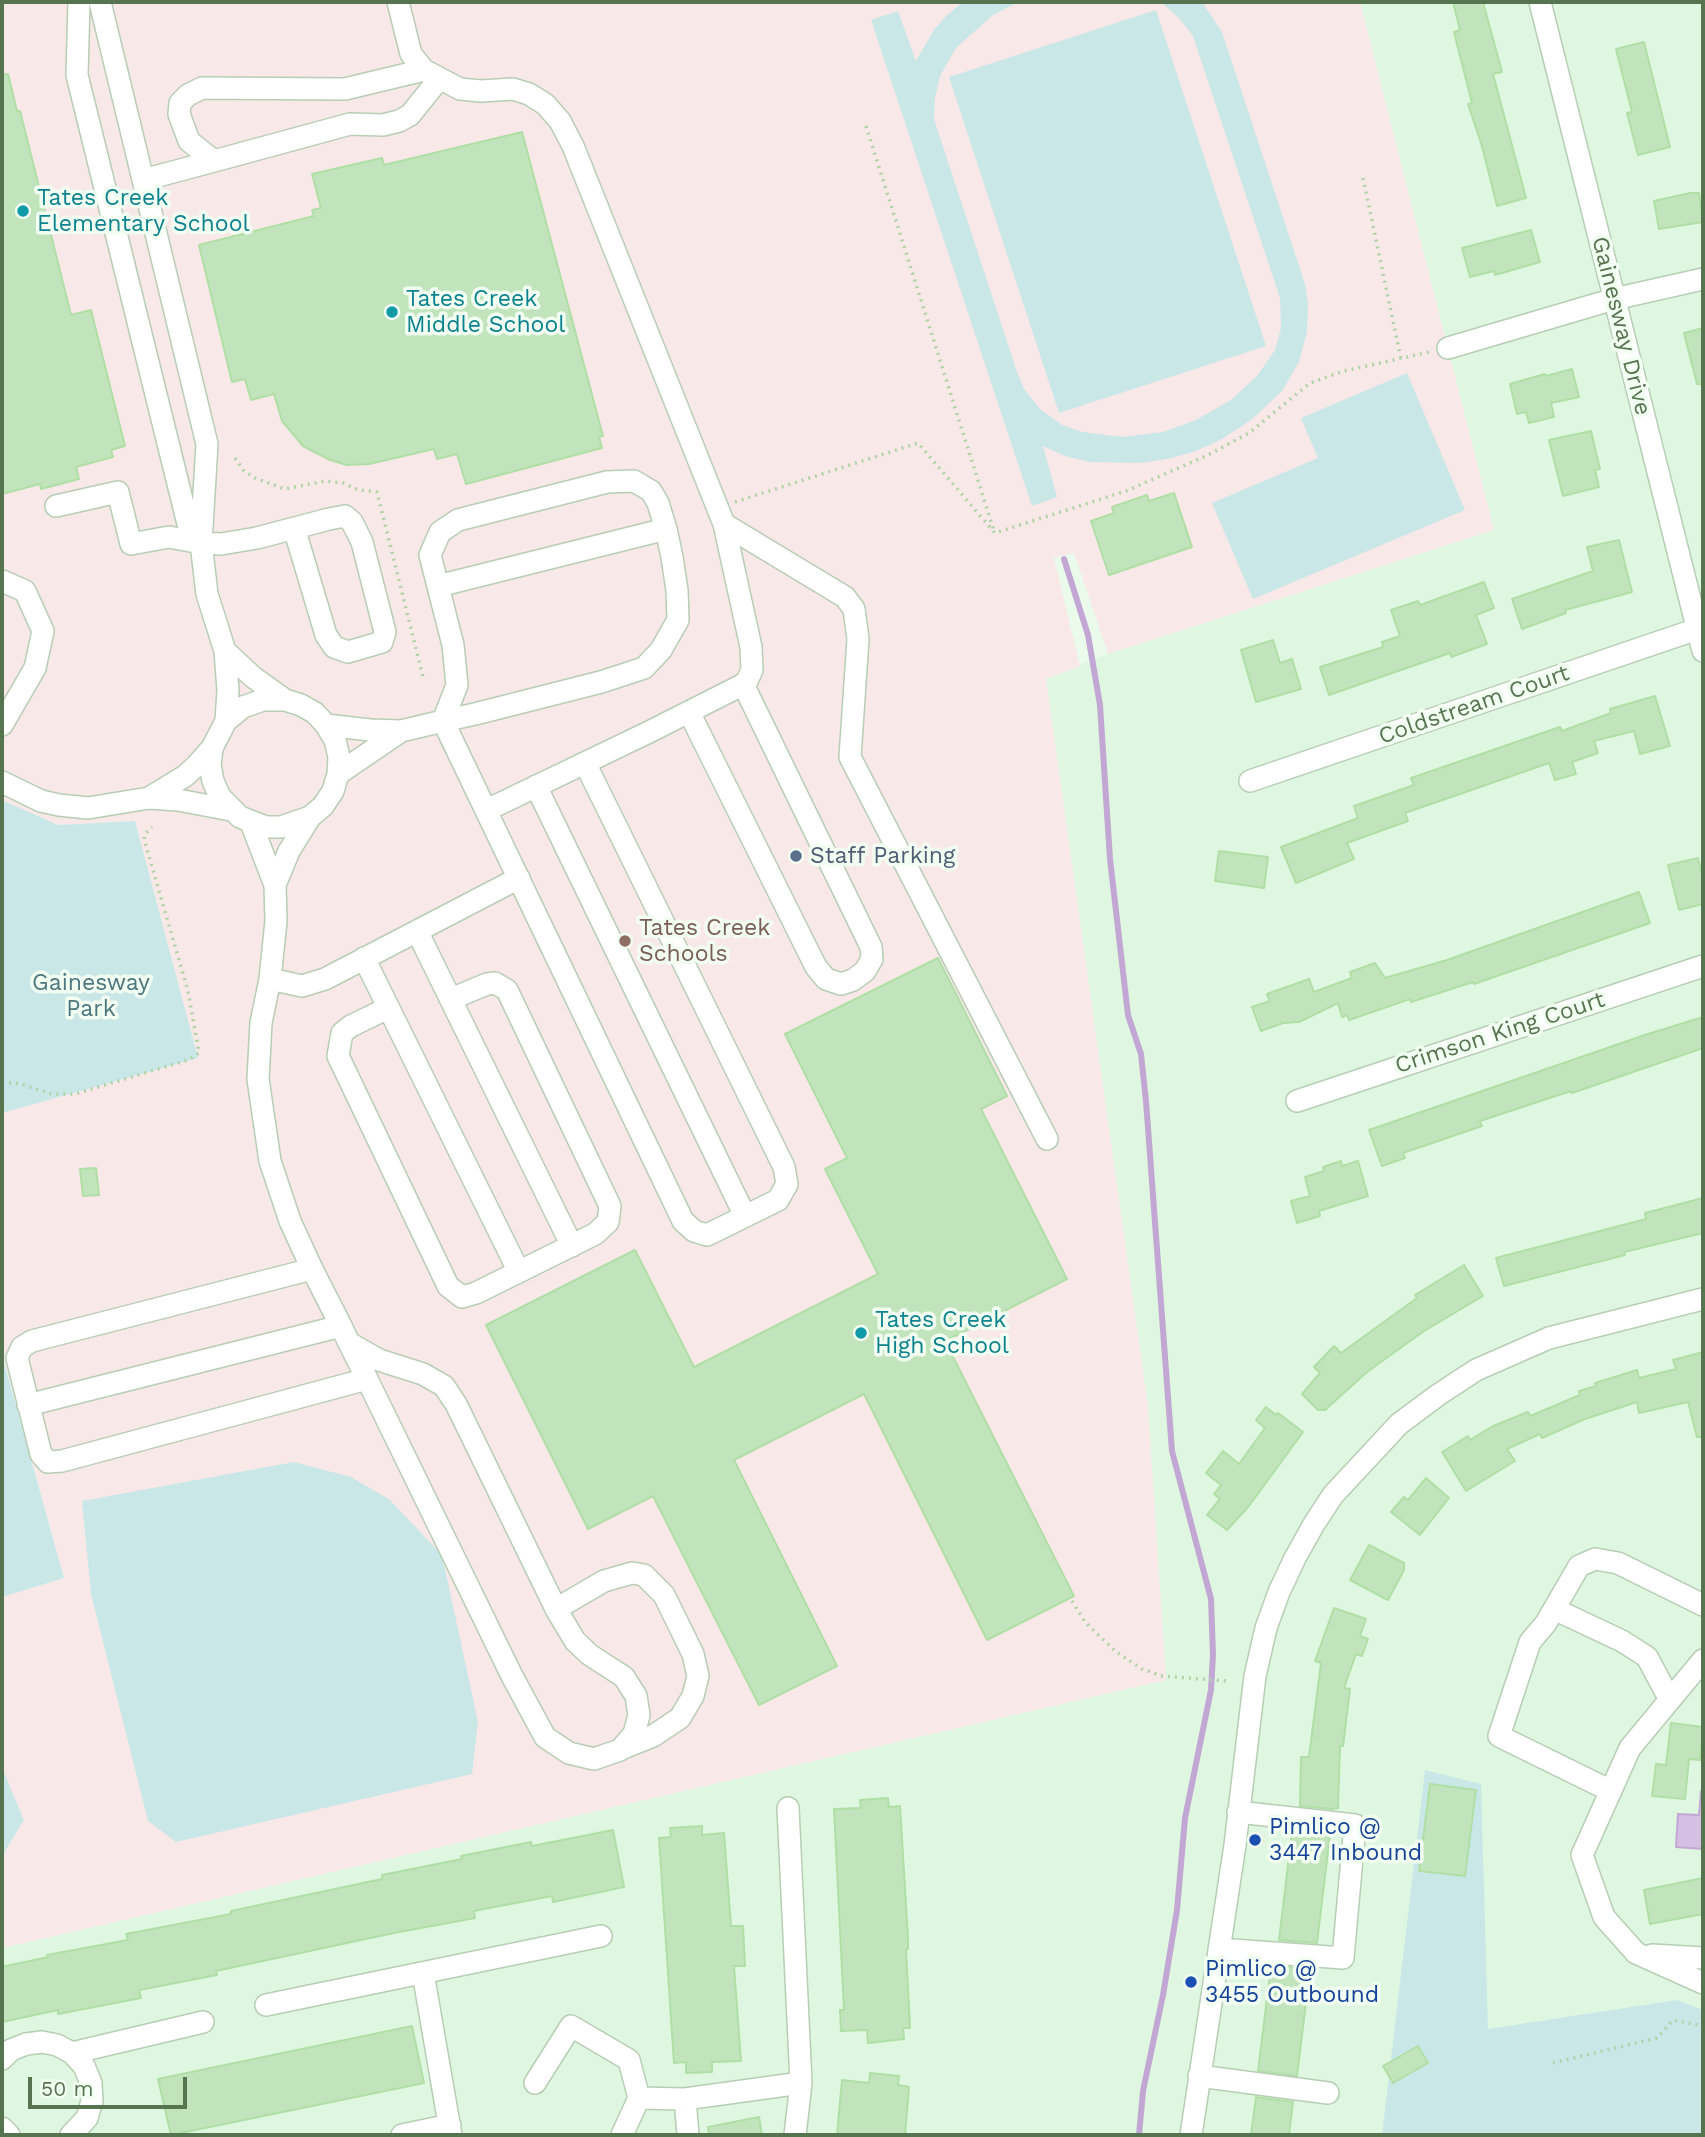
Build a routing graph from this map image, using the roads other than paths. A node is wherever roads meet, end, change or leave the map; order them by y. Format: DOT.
graph roads {
  1 [pos="79,2"];
  2 [pos="100,2"];
  3 [pos="398,2"];
  4 [pos="1540,2"];
  5 [pos="432,74"];
  6 [pos="214,161"];
  7 [pos="143,180"];
  8 [pos="1703,279"];
  9 [pos="1614,299"];
  10 [pos="1448,348"];
  11 [pos="56,506"];
  12 [pos="724,524"];
  13 [pos="294,528"];
  14 [pos="666,528"];
  15 [pos="201,543"];
  16 [pos="2,581"];
  17 [pos="438,586"];
  18 [pos="1700,628"];
  19 [pos="225,651"];
  20 [pos="1703,651"];
  21 [pos="743,684"];
  22 [pos="285,700"];
  23 [pos="689,712"];
  24 [pos="226,721"];
  25 [pos="443,721"];
  26 [pos="2,725"];
  27 [pos="326,725"];
  28 [pos="401,731"];
  29 [pos="212,748"];
  30 [pos="585,763"];
  31 [pos="338,774"];
  32 [pos="1250,781"];
  33 [pos="2,782"];
  34 [pos="536,786"];
  35 [pos="149,798"];
  36 [pos="231,810"];
  37 [pos="486,810"];
  38 [pos="310,817"];
  39 [pos="251,823"];
  40 [pos="519,878"];
  41 [pos="275,885"];
  42 [pos="418,931"];
  43 [pos="364,958"];
  44 [pos="1703,966"];
  45 [pos="270,979"];
  46 [pos="451,999"];
  47 [pos="388,1009"];
  48 [pos="1297,1101"];
  49 [pos="1047,1139"];
  50 [pos="745,1216"];
  51 [pos="572,1246"];
  52 [pos="312,1269"];
  53 [pos="519,1272"];
  54 [pos="1703,1299"];
  55 [pos="345,1334"];
  56 [pos="367,1379"];
  57 [pos="28,1405"];
  58 [pos="1703,1605"];
  59 [pos="556,1609"];
  60 [pos="1554,1609"];
  61 [pos="1703,1660"];
  62 [pos="1670,1700"];
  63 [pos="620,1750"];
  64 [pos="1611,1791"];
  65 [pos="788,1808"];
  66 [pos="1238,1812"];
  67 [pos="600,1936"];
  68 [pos="1219,1948"];
  69 [pos="1636,1954"];
  70 [pos="1703,1958"];
  71 [pos="424,1973"];
  72 [pos="1703,1983"];
  73 [pos="266,2005"];
  74 [pos="203,2022"];
  75 [pos="72,2053"];
  76 [pos="2,2059"];
  77 [pos="1199,2076"];
  78 [pos="535,2083"];
  79 [pos="801,2083"];
  80 [pos="1328,2093"];
  81 [pos="639,2098"];
  82 [pos="685,2099"];
  83 [pos="2,2129"];
  84 [pos="451,2130"];
  85 [pos="9,2135"];
  86 [pos="71,2135"];
  87 [pos="402,2135"];
  88 [pos="622,2135"];
  89 [pos="688,2135"];
  90 [pos="795,2135"];
  91 [pos="1191,2135"];
  1 -- 15 [label="street"];
  2 -- 7 [label="street"];
  3 -- 5 [label="street"];
  4 -- 9 [label="street, Gainesway Drive"];
  5 -- 6 [label="street"];
  5 -- 6 [label="street"];
  5 -- 12 [label="street"];
  6 -- 7 [label="street"];
  7 -- 15 [label="street"];
  8 -- 9 [label="street"];
  9 -- 10 [label="street"];
  9 -- 18 [label="street, Gainesway Drive"];
  11 -- 15 [label="street"];
  12 -- 21 [label="street"];
  12 -- 49 [label="street"];
  13 -- 13 [label="street"];
  13 -- 15 [label="street"];
  14 -- 17 [label="street"];
  14 -- 17 [label="street"];
  14 -- 25 [label="street"];
  15 -- 19 [label="street"];
  16 -- 26 [label="street"];
  17 -- 25 [label="street"];
  18 -- 20 [label="street, Gainesway Drive"];
  18 -- 32 [label="street, Coldstream Court"];
  19 -- 22 [label="street"];
  19 -- 24 [label="street"];
  21 -- 23 [label="street"];
  21 -- 23 [label="street"];
  22 -- 24 [label="street"];
  22 -- 27 [label="street"];
  23 -- 30 [label="street"];
  24 -- 29 [label="street"];
  25 -- 28 [label="street"];
  25 -- 37 [label="street"];
  27 -- 28 [label="street"];
  27 -- 31 [label="street"];
  28 -- 31 [label="street"];
  29 -- 35 [label="street"];
  29 -- 36 [label="street"];
  30 -- 34 [label="street"];
  30 -- 50 [label="street"];
  31 -- 38 [label="street"];
  33 -- 35 [label="street"];
  34 -- 37 [label="street"];
  34 -- 50 [label="street"];
  35 -- 36 [label="street"];
  36 -- 39 [label="street"];
  37 -- 40 [label="street"];
  38 -- 39 [label="street"];
  38 -- 41 [label="street"];
  39 -- 41 [label="street"];
  40 -- 42 [label="street"];
  40 -- 50 [label="street"];
  41 -- 45 [label="street"];
  42 -- 43 [label="street"];
  42 -- 46 [label="street"];
  43 -- 45 [label="street"];
  43 -- 47 [label="street"];
  44 -- 48 [label="street, Crimson King Court"];
  45 -- 52 [label="street"];
  46 -- 51 [label="street"];
  46 -- 51 [label="street"];
  47 -- 53 [label="street"];
  47 -- 53 [label="street"];
  51 -- 53 [label="street"];
  52 -- 55 [label="street"];
  52 -- 57 [label="street"];
  54 -- 66 [label="street"];
  55 -- 56 [label="street"];
  55 -- 57 [label="street"];
  55 -- 59 [label="street"];
  56 -- 57 [label="street"];
  56 -- 63 [label="street"];
  58 -- 60 [label="street"];
  59 -- 63 [label="street"];
  59 -- 63 [label="street"];
  60 -- 62 [label="street"];
  60 -- 64 [label="street"];
  61 -- 62 [label="street"];
  62 -- 64 [label="street"];
  64 -- 69 [label="street"];
  65 -- 79 [label="street"];
  66 -- 68 [label="street"];
  66 -- 68 [label="street"];
  67 -- 71 [label="street"];
  68 -- 77 [label="street"];
  69 -- 70 [label="street"];
  69 -- 72 [label="street"];
  71 -- 73 [label="street"];
  71 -- 84 [label="street"];
  74 -- 75 [label="street"];
  75 -- 76 [label="street"];
  75 -- 86 [label="street"];
  77 -- 80 [label="street"];
  77 -- 91 [label="street"];
  78 -- 81 [label="street"];
  79 -- 82 [label="street"];
  79 -- 90 [label="street"];
  81 -- 82 [label="street"];
  81 -- 88 [label="street"];
  82 -- 89 [label="street"];
  83 -- 85 [label="street"];
  84 -- 87 [label="street"];
}
